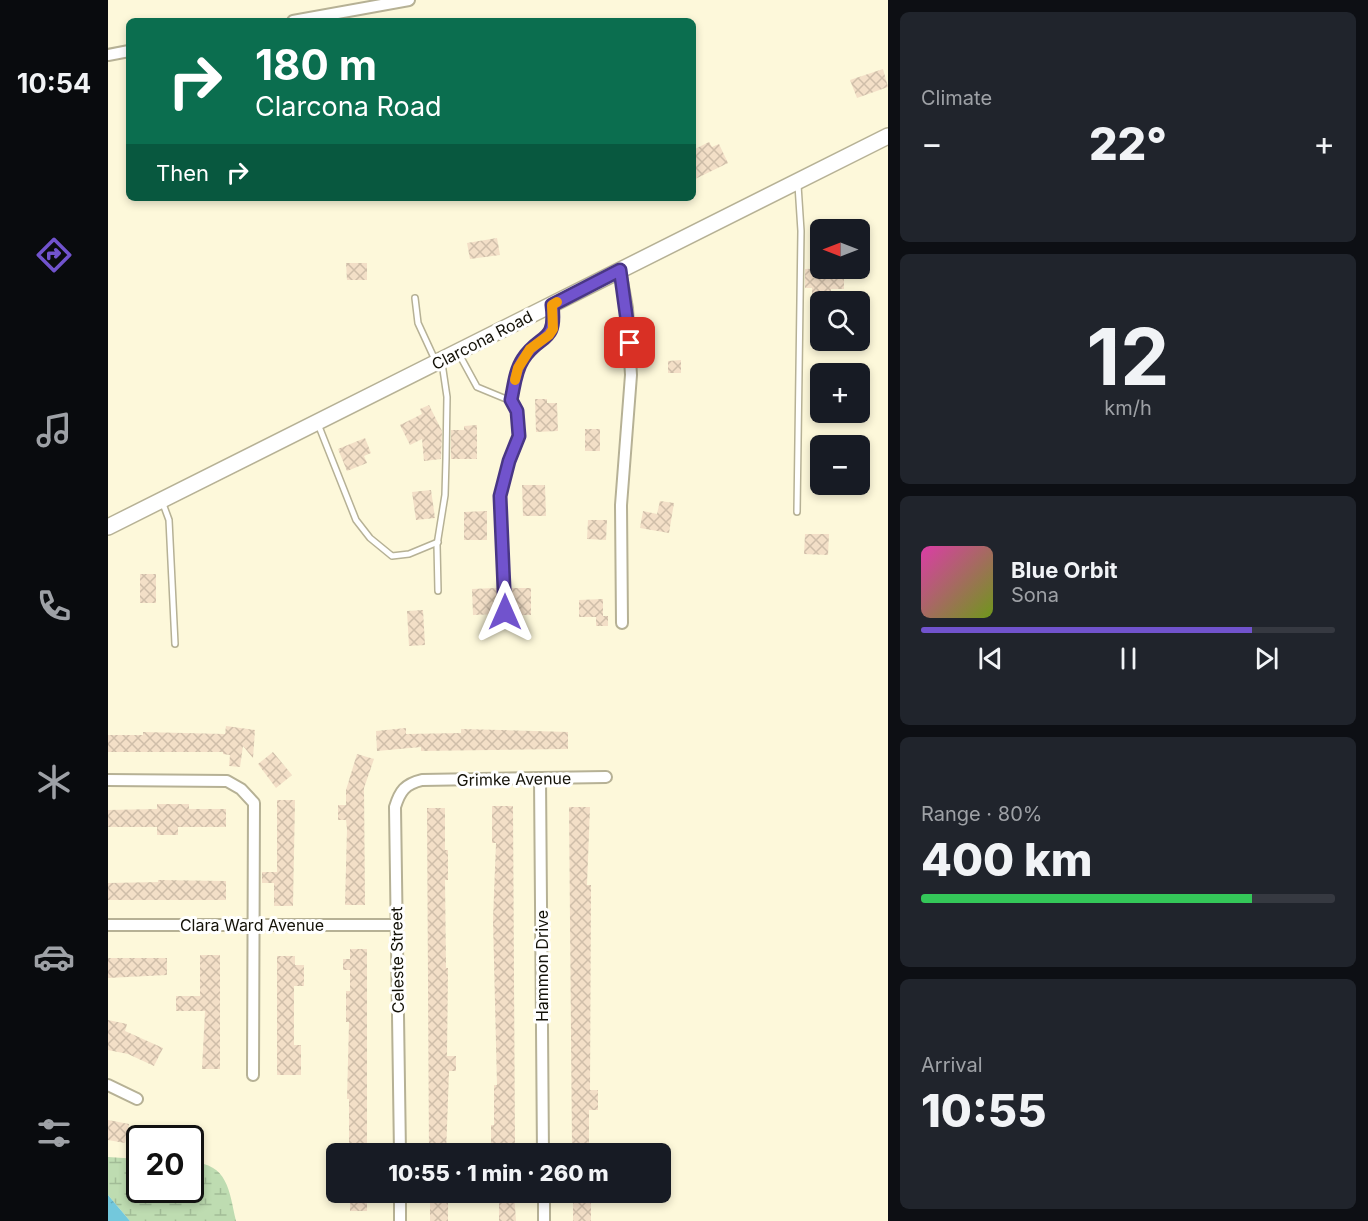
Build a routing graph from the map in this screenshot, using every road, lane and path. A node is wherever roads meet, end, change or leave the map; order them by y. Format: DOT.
graph roads {
  1 [pos="409,0"];
  2 [pos="310,18"];
  3 [pos="126,52"];
  4 [pos="108,55"];
  5 [pos="888,136"];
  6 [pos="797,180"];
  7 [pos="620,270"];
  8 [pos="415,298"];
  9 [pos="552,305"];
  10 [pos="459,352"];
  11 [pos="439,362"];
  12 [pos="511,400"];
  13 [pos="318,423"];
  14 [pos="162,501"];
  15 [pos="797,512"];
  16 [pos="109,522"];
  17 [pos="438,542"];
  18 [pos="438,591"];
  19 [pos="505,612"];
  20 [pos="622,623"];
  21 [pos="175,644"];
  22 [pos="606,777"];
  23 [pos="540,778"];
  24 [pos="108,780"];
  25 [pos="422,780"];
  26 [pos="108,925"];
  27 [pos="254,925"];
  28 [pos="397,925"];
  29 [pos="253,1075"];
  30 [pos="108,1085"];
  31 [pos="137,1099"];
  32 [pos="400,1143"];
  33 [pos="543,1143"];
  34 [pos="400,1203"];
  35 [pos="544,1203"];
  36 [pos="400,1221"];
  37 [pos="544,1221"];
  1 -- 2 [label="street"];
  3 -- 4 [label="street"];
  5 -- 6 [label="main road, Clarcona Road"];
  6 -- 7 [label="main road, Clarcona Road"];
  6 -- 15 [label="lane"];
  7 -- 9 [label="main road, Clarcona Road"];
  7 -- 20 [label="street"];
  8 -- 11 [label="lane"];
  9 -- 10 [label="main road, Clarcona Road"];
  9 -- 12 [label="lane"];
  10 -- 11 [label="main road, Clarcona Road"];
  10 -- 12 [label="lane"];
  11 -- 13 [label="main road, Clarcona Road"];
  11 -- 17 [label="lane"];
  12 -- 19 [label="lane"];
  13 -- 14 [label="main road, Clarcona Road"];
  13 -- 17 [label="lane"];
  14 -- 16 [label="main road, Clarcona Road"];
  14 -- 21 [label="lane"];
  17 -- 18 [label="lane"];
  22 -- 23 [label="street, Grimke Avenue"];
  23 -- 25 [label="street, Grimke Avenue"];
  23 -- 33 [label="street, Hammon Drive"];
  24 -- 27 [label="street"];
  25 -- 28 [label="street, Celeste Street"];
  26 -- 27 [label="street, Clara Ward Avenue"];
  27 -- 28 [label="street, Clara Ward Avenue"];
  27 -- 29 [label="street"];
  28 -- 32 [label="street, Celeste Street"];
  30 -- 31 [label="street"];
  34 -- 36 [label="street"];
  35 -- 37 [label="street"];
}
